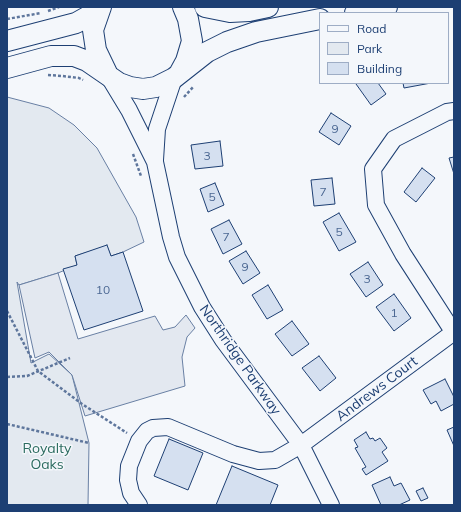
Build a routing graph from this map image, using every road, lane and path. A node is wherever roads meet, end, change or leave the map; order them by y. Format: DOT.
graph roads {
  1 [pos="59,7"];
  2 [pos="101,7"];
  3 [pos="183,7"];
  4 [pos="205,7"];
  5 [pos="268,7"];
  6 [pos="387,7"];
  7 [pos="360,12"];
  8 [pos="7,19"];
  9 [pos="319,19"];
  10 [pos="7,40"];
  11 [pos="10,68"];
  12 [pos="62,76"];
  13 [pos="109,77"];
  14 [pos="174,78"];
  15 [pos="85,81"];
  16 [pos="198,82"];
  17 [pos="184,97"];
  18 [pos="454,111"];
  19 [pos="132,151"];
  20 [pos="155,162"];
  21 [pos="141,176"];
  22 [pos="7,311"];
  23 [pos="454,332"];
  24 [pos="70,358"];
  25 [pos="38,371"];
  26 [pos="7,377"];
  27 [pos="7,424"];
  28 [pos="139,441"];
  29 [pos="89,443"];
  30 [pos="301,445"];
  31 [pos="139,505"];
  32 [pos="331,505"];
  1 -- 8 [label="path"];
  2 -- 10 [label="main road"];
  2 -- 13 [label="main road"];
  3 -- 14 [label="main road"];
  4 -- 5 [label="main road"];
  6 -- 7 [label="main road"];
  9 -- 14 [label="main road"];
  11 -- 13 [label="main road"];
  12 -- 15 [label="path"];
  13 -- 14 [label="main road"];
  13 -- 20 [label="street, Northridge Parkway"];
  14 -- 20 [label="street, Northridge Parkway"];
  16 -- 17 [label="path"];
  18 -- 23 [label="street"];
  19 -- 21 [label="path"];
  20 -- 30 [label="street, Northridge Parkway"];
  22 -- 25 [label="path"];
  23 -- 30 [label="street, Andrews Court"];
  24 -- 25 [label="path"];
  25 -- 26 [label="path"];
  25 -- 28 [label="path"];
  27 -- 29 [label="path"];
  28 -- 30 [label="street, Andrews Court"];
  28 -- 31 [label="street"];
  30 -- 32 [label="street, Northridge Parkway"];
}
